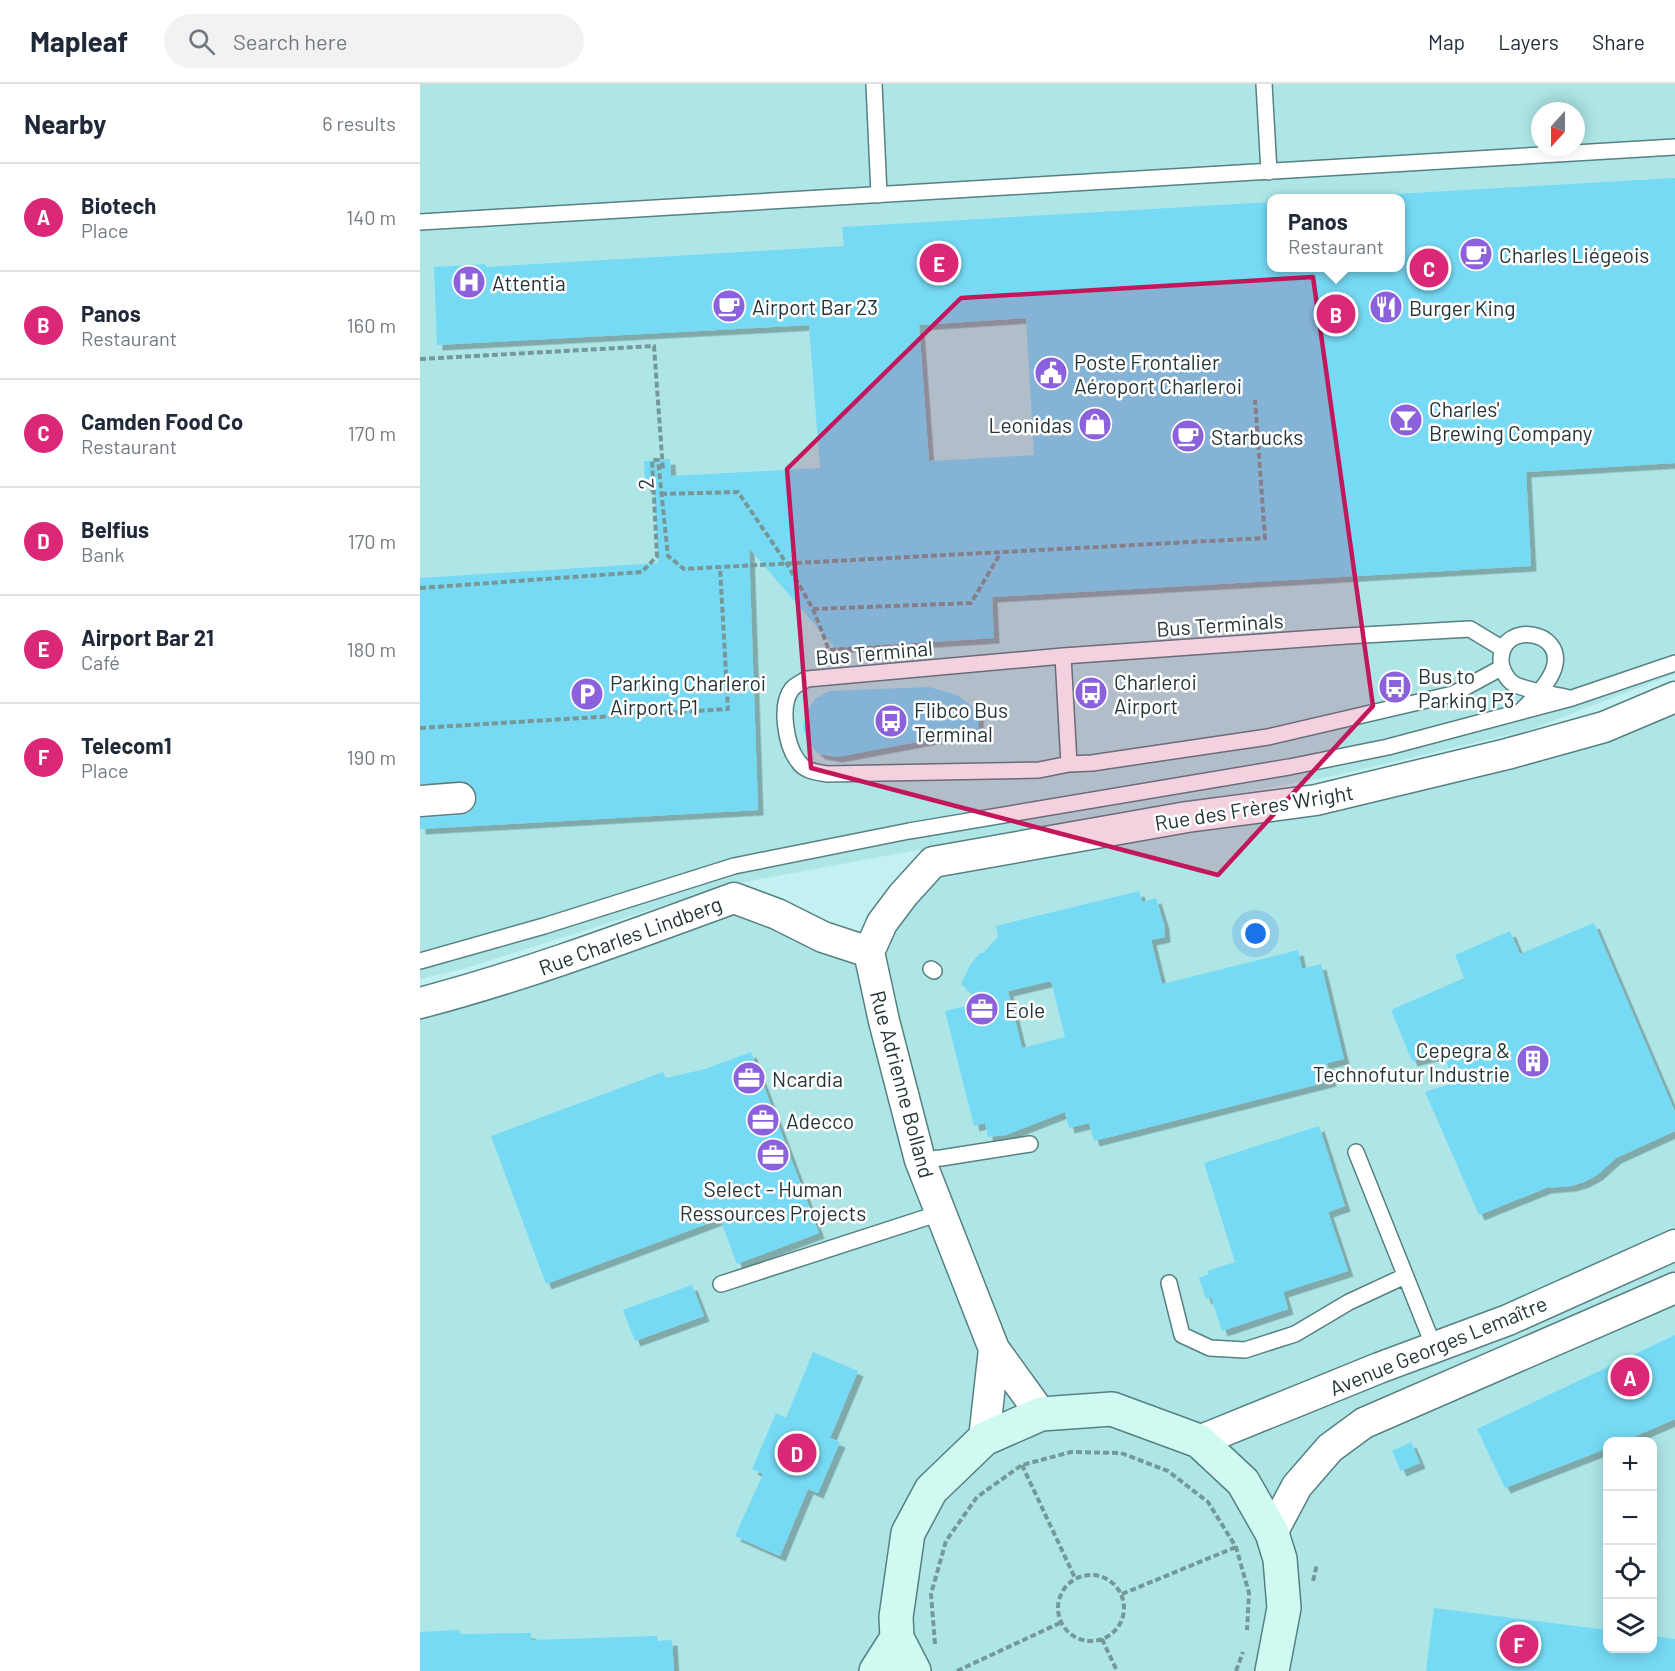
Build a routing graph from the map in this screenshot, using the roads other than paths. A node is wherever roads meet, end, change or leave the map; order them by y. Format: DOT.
graph roads {
  1 [pos="874,84"];
  2 [pos="1264,84"];
  3 [pos="1675,147"];
  4 [pos="1269,172"];
  5 [pos="879,195"];
  6 [pos="420,222"];
  7 [pos="1503,650"];
  8 [pos="1063,656"];
  9 [pos="1675,663"];
  10 [pos="1501,668"];
  11 [pos="1540,691"];
  12 [pos="1675,697"];
  13 [pos="1572,698"];
  14 [pos="1520,712"];
  15 [pos="1070,764"];
  16 [pos="460,798"];
  17 [pos="420,801"];
  18 [pos="869,952"];
  19 [pos="420,961"];
  20 [pos="420,1002"];
  21 [pos="1030,1144"];
  22 [pos="1356,1152"];
  23 [pos="920,1160"];
  24 [pos="940,1213"];
  25 [pos="1675,1245"];
  26 [pos="1405,1276"];
  27 [pos="1168,1282"];
  28 [pos="721,1284"];
  29 [pos="1675,1288"];
  30 [pos="1434,1347"];
  31 [pos="994,1349"];
  32 [pos="1041,1414"];
  33 [pos="984,1439"];
  34 [pos="1199,1441"];
  35 [pos="1272,1533"];
  36 [pos="897,1638"];
  37 [pos="925,1660"];
  38 [pos="876,1671"];
  39 [pos="1272,1671"];
  1 -- 5 [label="lane"];
  2 -- 4 [label="lane"];
  3 -- 4 [label="lane"];
  4 -- 5 [label="lane"];
  5 -- 6 [label="lane"];
  7 -- 8 [label="lane, Bus Terminals"];
  7 -- 10 [label="lane"];
  7 -- 11 [label="lane"];
  8 -- 15 [label="lane"];
  8 -- 15 [label="lane, Bus Terminal"];
  9 -- 13 [label="lane"];
  10 -- 11 [label="lane"];
  10 -- 15 [label="lane"];
  11 -- 13 [label="lane"];
  11 -- 14 [label="lane"];
  12 -- 18 [label="street, Rue des Frères Wright"];
  13 -- 14 [label="lane"];
  14 -- 19 [label="lane"];
  16 -- 17 [label="street"];
  18 -- 20 [label="street, Rue Charles Lindberg"];
  18 -- 23 [label="street, Rue Adrienne Bolland"];
  21 -- 23 [label="lane"];
  22 -- 26 [label="lane"];
  23 -- 24 [label="street, Rue Adrienne Bolland"];
  24 -- 28 [label="lane"];
  24 -- 31 [label="street, Rue Adrienne Bolland"];
  25 -- 30 [label="street, Avenue Georges Lemaître"];
  26 -- 27 [label="lane"];
  26 -- 30 [label="lane"];
  29 -- 35 [label="street, Avenue Georges Lemaître"];
  30 -- 34 [label="street, Avenue Georges Lemaître"];
  31 -- 32 [label="street, Rue Adrienne Bolland"];
  31 -- 33 [label="street, Rue Adrienne Bolland"];
  32 -- 33 [label="street"];
  32 -- 34 [label="street"];
  33 -- 36 [label="street"];
  34 -- 35 [label="street"];
  35 -- 39 [label="street"];
  36 -- 37 [label="street"];
  36 -- 38 [label="street"];
}
